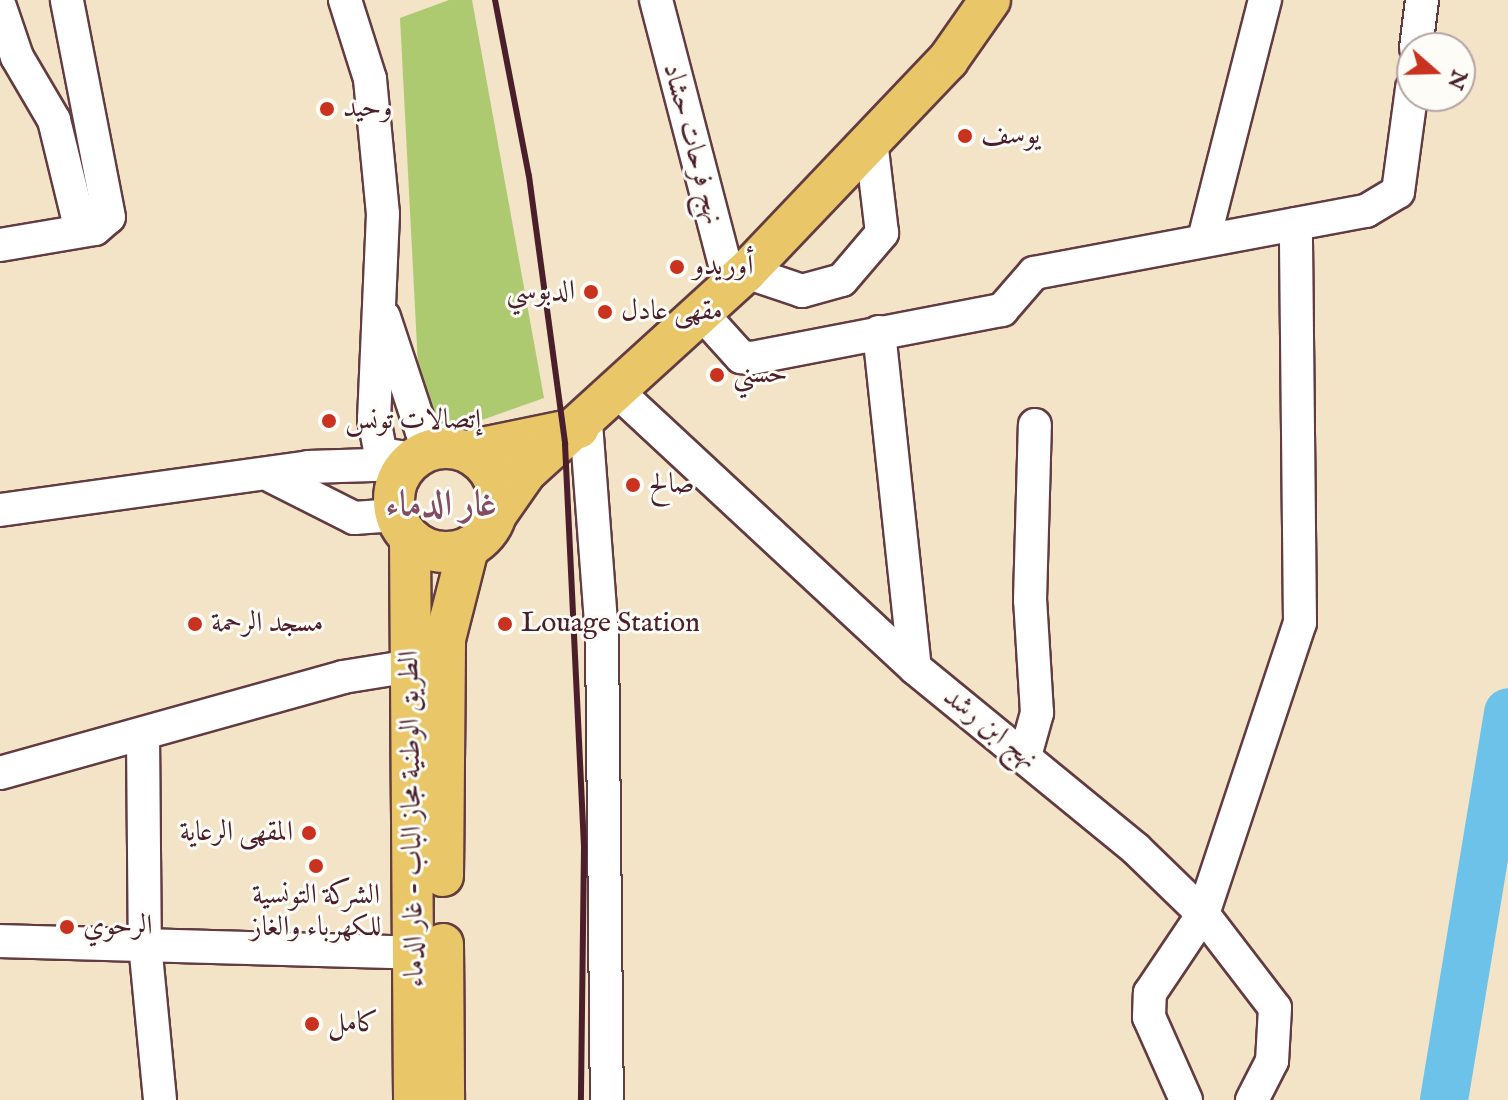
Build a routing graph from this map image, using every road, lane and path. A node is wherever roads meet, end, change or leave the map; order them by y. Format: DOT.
graph roads {
  1 [pos="67,0"];
  2 [pos="345,0"];
  3 [pos="656,0"];
  4 [pos="990,0"];
  5 [pos="1265,0"];
  6 [pos="1422,0"];
  7 [pos="0,7"];
  8 [pos="1418,32"];
  9 [pos="1409,112"];
  10 [pos="871,141"];
  11 [pos="1296,224"];
  12 [pos="81,231"];
  13 [pos="1204,239"];
  14 [pos="0,245"];
  15 [pos="727,291"];
  16 [pos="383,314"];
  17 [pos="879,332"];
  18 [pos="620,394"];
  19 [pos="1035,425"];
  20 [pos="582,426"];
  21 [pos="463,450"];
  22 [pos="411,461"];
  23 [pos="273,477"];
  24 [pos="503,506"];
  25 [pos="0,510"];
  26 [pos="403,527"];
  27 [pos="468,549"];
  28 [pos="411,666"];
  29 [pos="915,668"];
  30 [pos="143,735"];
  31 [pos="1025,756"];
  32 [pos="0,773"];
  33 [pos="1203,914"];
  34 [pos="0,941"];
  35 [pos="145,944"];
  36 [pos="429,953"];
  37 [pos="160,1100"];
  38 [pos="414,1100"];
  39 [pos="444,1100"];
  40 [pos="607,1100"];
  41 [pos="1186,1100"];
  42 [pos="1252,1100"];
  1 -- 12 [label="street"];
  2 -- 16 [label="street"];
  3 -- 15 [label="street, نهج فرحات حشاد"];
  4 -- 10 [label="main road"];
  5 -- 13 [label="street"];
  6 -- 8 [label="street"];
  7 -- 12 [label="street"];
  9 -- 11 [label="street"];
  10 -- 15 [label="main road"];
  10 -- 15 [label="street"];
  11 -- 13 [label="street"];
  11 -- 33 [label="street"];
  12 -- 14 [label="street"];
  13 -- 17 [label="street"];
  15 -- 17 [label="street"];
  15 -- 18 [label="main road"];
  16 -- 21 [label="street"];
  16 -- 22 [label="street"];
  17 -- 29 [label="street"];
  18 -- 20 [label="main road"];
  18 -- 29 [label="street, نهج ابن رشد"];
  19 -- 31 [label="street"];
  20 -- 21 [label="main road"];
  20 -- 24 [label="main road"];
  20 -- 40 [label="street"];
  21 -- 22 [label="main road"];
  21 -- 24 [label="main road"];
  22 -- 23 [label="street"];
  22 -- 26 [label="main road"];
  23 -- 25 [label="street"];
  23 -- 26 [label="street"];
  24 -- 27 [label="main road"];
  26 -- 27 [label="main road"];
  26 -- 28 [label="main road, الطريق الوطنية مجاز الباب - غار الدماء"];
  27 -- 36 [label="main road, الطريق الوطنية مجاز الباب - غار الدماء"];
  28 -- 30 [label="street"];
  28 -- 36 [label="main road, الطريق الوطنية مجاز الباب - غار الدماء"];
  29 -- 31 [label="street, نهج ابن رشد"];
  30 -- 32 [label="street"];
  30 -- 35 [label="street"];
  31 -- 33 [label="street, نهج ابن رشد"];
  33 -- 41 [label="street"];
  33 -- 42 [label="street, نهج ابن رشد"];
  34 -- 35 [label="street"];
  35 -- 36 [label="street"];
  35 -- 37 [label="street"];
  36 -- 38 [label="main road, الطريق الوطنية مجاز الباب - غار الدماء"];
  36 -- 39 [label="main road, الطريق الوطنية مجاز الباب - غار الدماء"];
}
